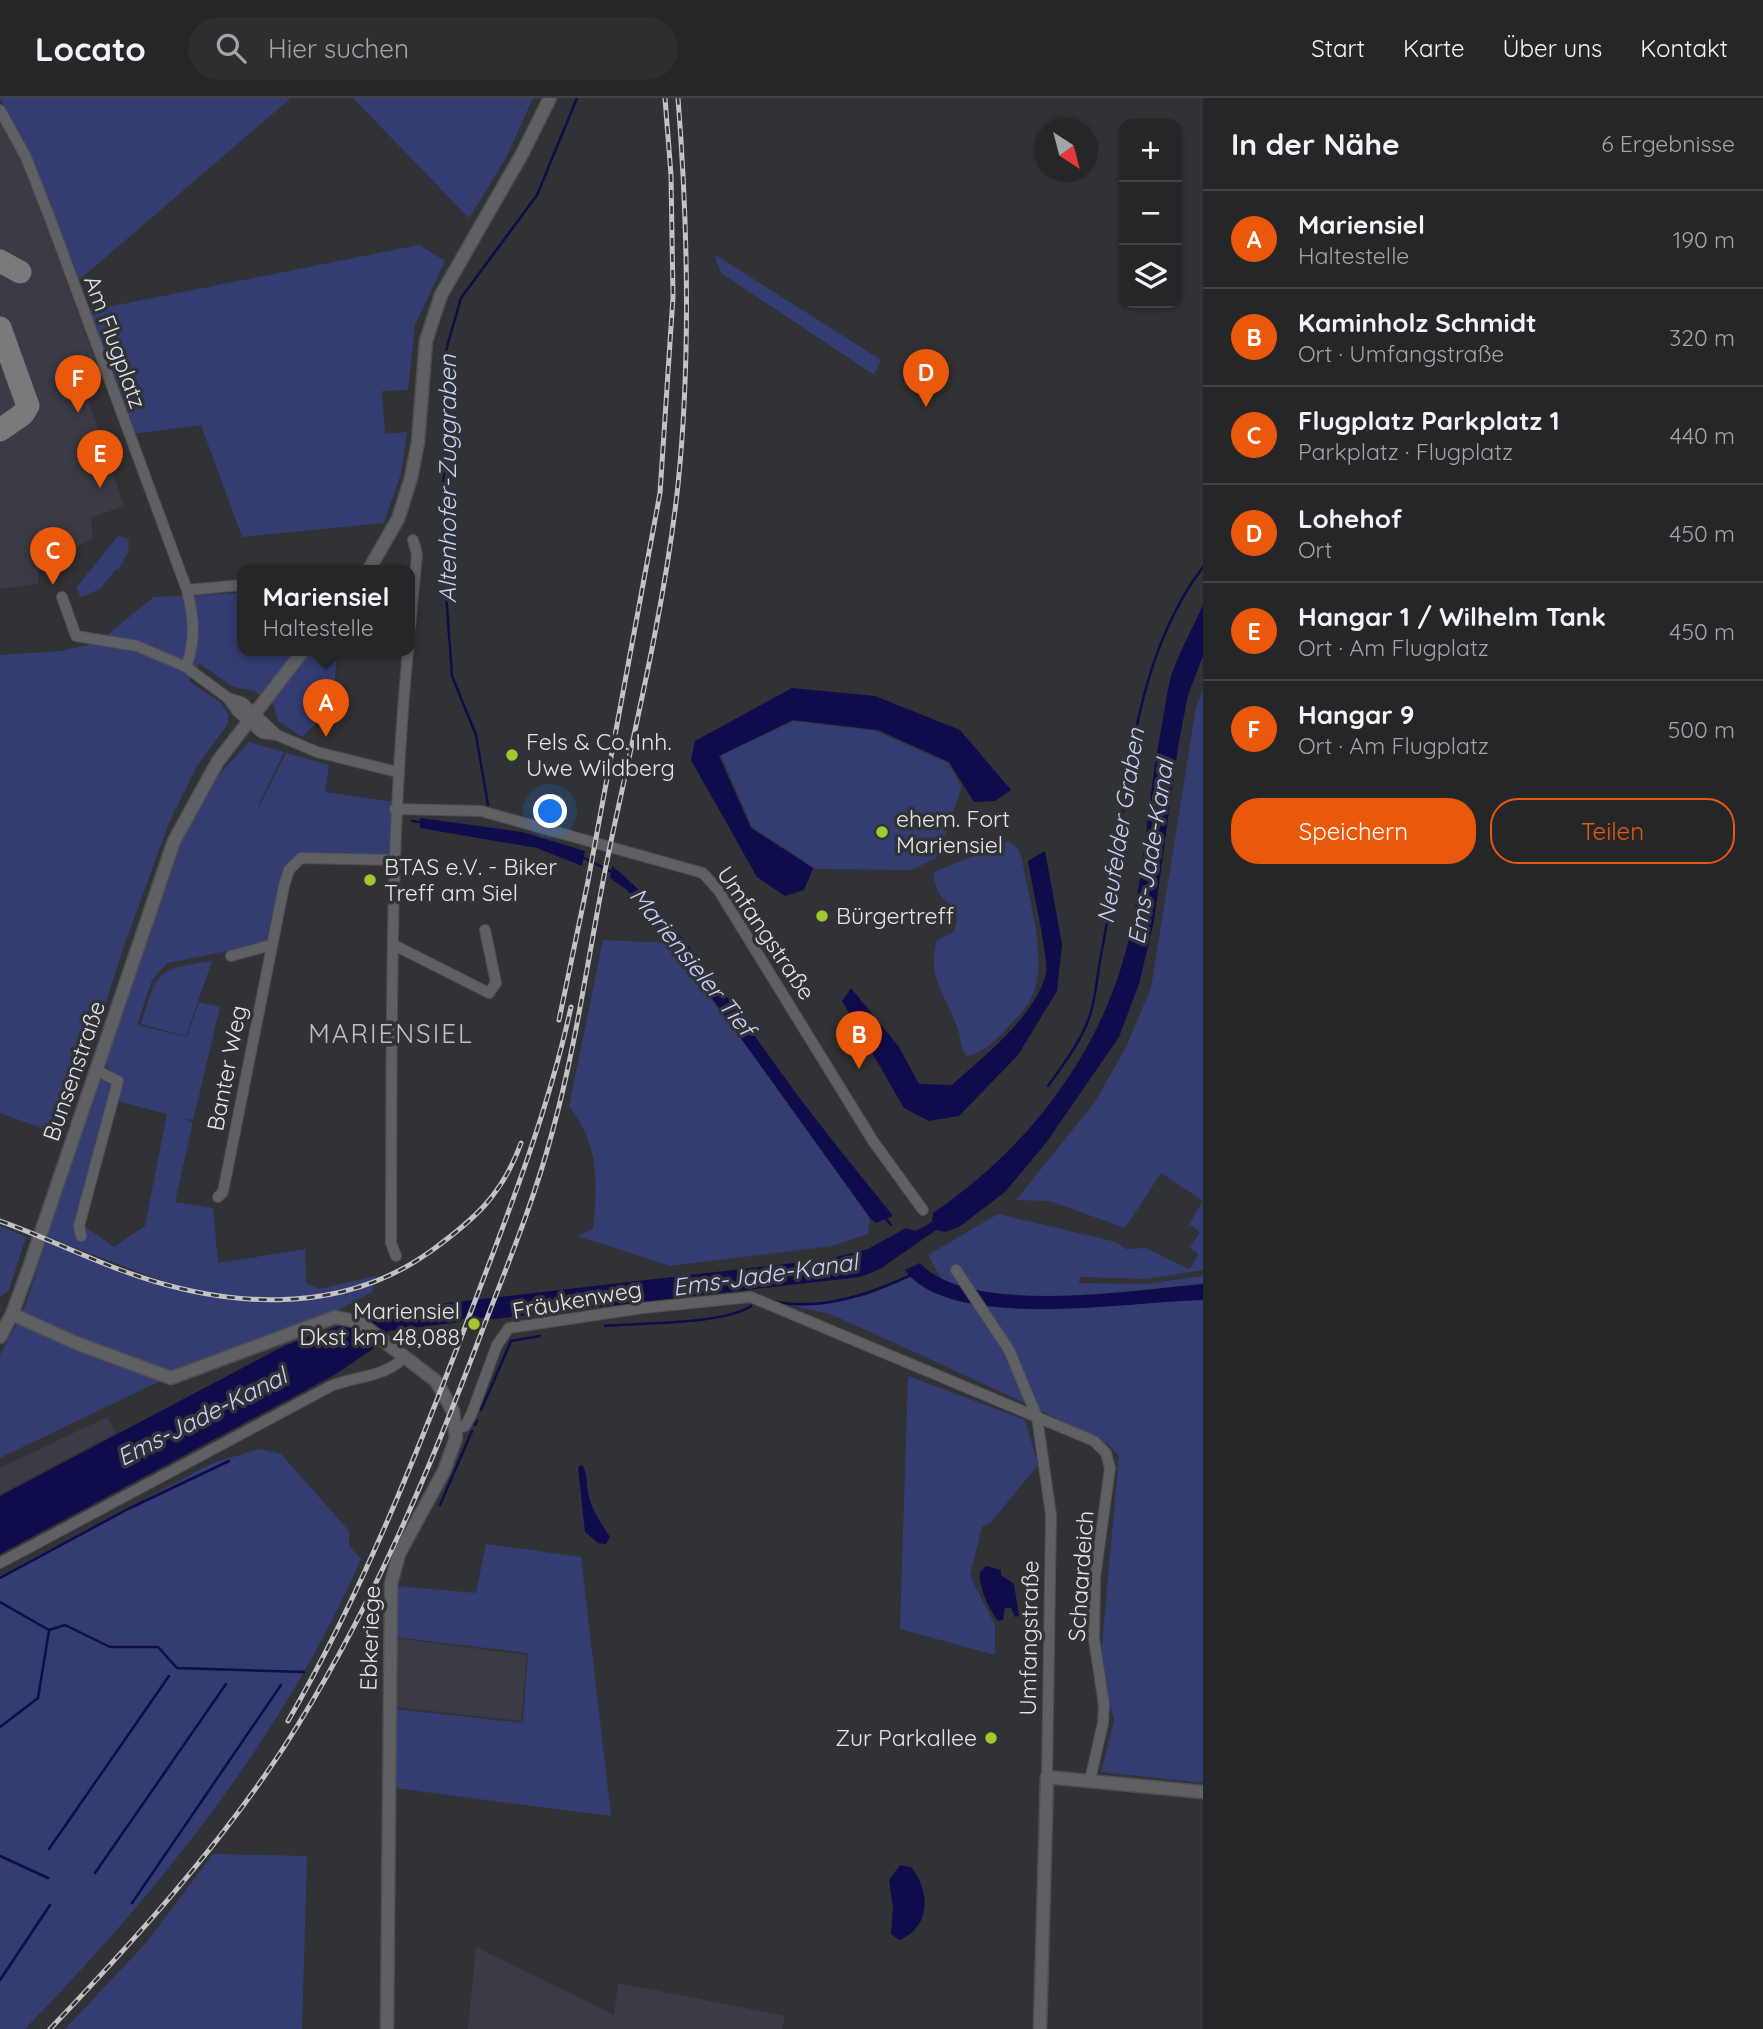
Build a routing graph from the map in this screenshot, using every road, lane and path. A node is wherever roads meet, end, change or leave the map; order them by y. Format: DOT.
graph roads {
  1 [pos="550,98"];
  2 [pos="0,110"];
  3 [pos="412,541"];
  4 [pos="371,565"];
  5 [pos="415,575"];
  6 [pos="237,585"];
  7 [pos="187,590"];
  8 [pos="62,597"];
  9 [pos="299,656"];
  10 [pos="408,656"];
  11 [pos="186,667"];
  12 [pos="251,717"];
  13 [pos="397,772"];
  14 [pos="395,808"];
  15 [pos="394,860"];
  16 [pos="485,930"];
  17 [pos="271,945"];
  18 [pos="394,945"];
  19 [pos="230,956"];
  20 [pos="96,1070"];
  21 [pos="218,1196"];
  22 [pos="923,1210"];
  23 [pos="80,1236"];
  24 [pos="396,1256"];
  25 [pos="956,1270"];
  26 [pos="6,1311"];
  27 [pos="0,1338"];
  28 [pos="405,1356"];
  29 [pos="1037,1417"];
  30 [pos="456,1429"];
  31 [pos="0,1563"];
  32 [pos="1047,1777"];
  33 [pos="1090,1780"];
  34 [pos="1203,1792"];
  35 [pos="387,2029"];
  36 [pos="1040,2029"];
  1 -- 4 [label="street"];
  2 -- 7 [label="street, Am Flugplatz"];
  3 -- 5 [label="street"];
  6 -- 7 [label="street"];
  7 -- 11 [label="street, Am Flugplatz"];
  8 -- 11 [label="street"];
  9 -- 12 [label="street, Bunsenstraße"];
  10 -- 13 [label="street"];
  11 -- 12 [label="street"];
  12 -- 13 [label="street"];
  12 -- 20 [label="street, Bunsenstraße"];
  13 -- 14 [label="street"];
  14 -- 15 [label="street"];
  14 -- 22 [label="street, Umfangstraße"];
  15 -- 17 [label="street, Banter Weg"];
  15 -- 18 [label="street"];
  16 -- 18 [label="street"];
  17 -- 19 [label="street"];
  17 -- 21 [label="street, Banter Weg"];
  18 -- 24 [label="street"];
  20 -- 23 [label="street"];
  20 -- 26 [label="street, Bunsenstraße"];
  25 -- 29 [label="street, Umfangstraße"];
  26 -- 27 [label="street, Bunsenstraße"];
  26 -- 28 [label="street"];
  28 -- 30 [label="street"];
  28 -- 31 [label="street"];
  29 -- 30 [label="street, Fräukenweg"];
  29 -- 32 [label="street, Umfangstraße"];
  29 -- 33 [label="street, Schaardeich"];
  30 -- 35 [label="street, Ebkeriege"];
  32 -- 33 [label="street"];
  32 -- 36 [label="street, Umfangstraße"];
  33 -- 34 [label="street"];
}
